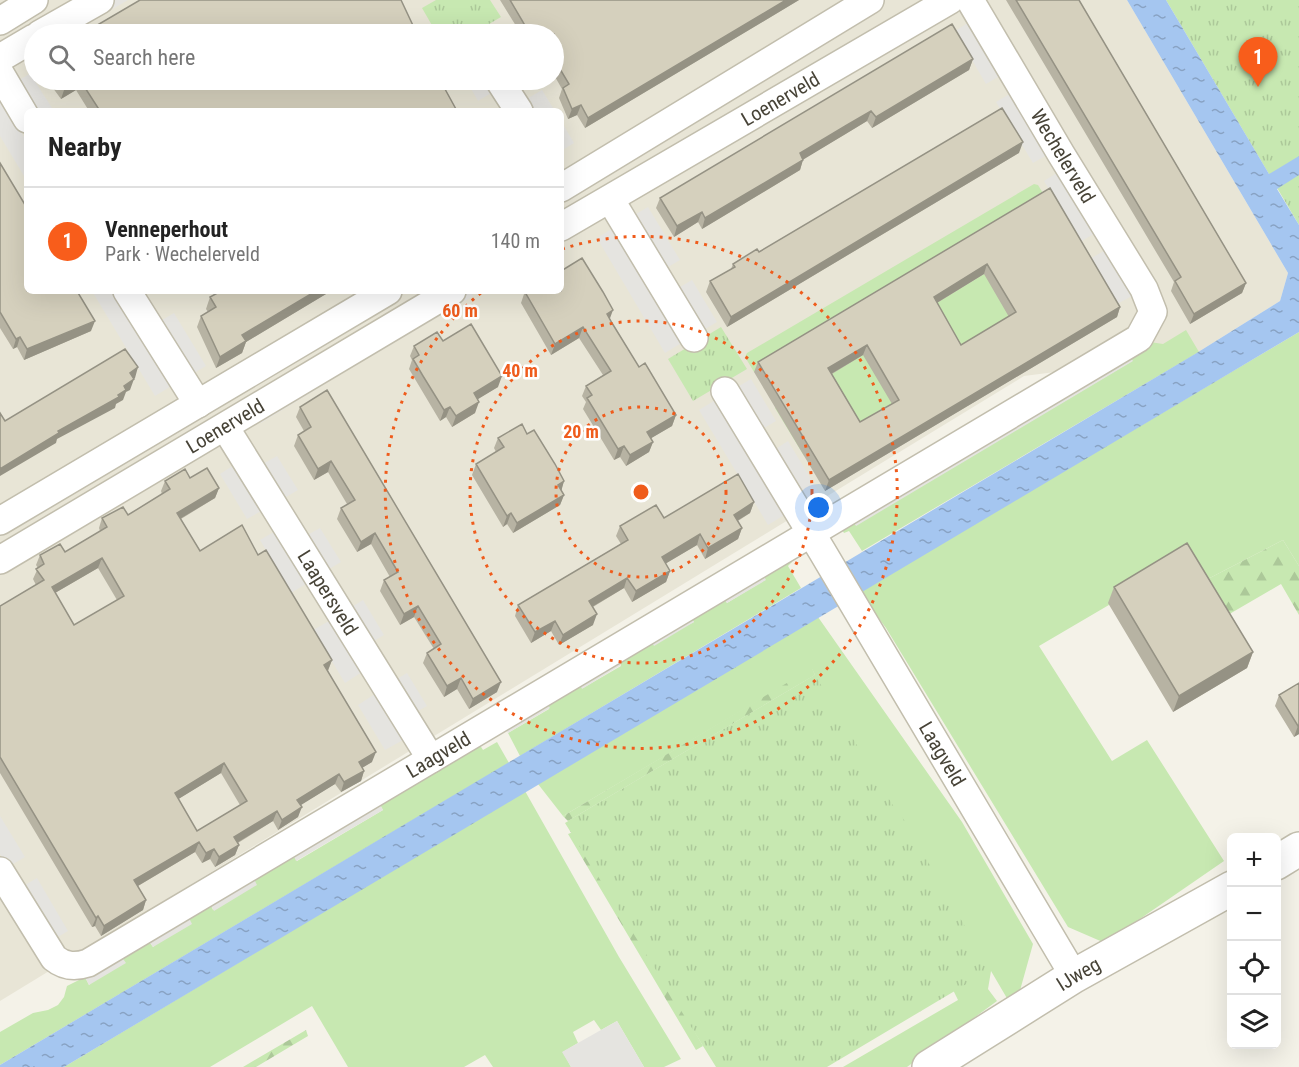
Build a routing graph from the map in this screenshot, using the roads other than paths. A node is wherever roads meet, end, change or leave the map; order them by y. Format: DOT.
graph roads {
  1 [pos="34,0"];
  2 [pos="100,0"];
  3 [pos="870,0"];
  4 [pos="950,0"];
  5 [pos="970,0"];
  6 [pos="0,21"];
  7 [pos="58,24"];
  8 [pos="24,44"];
  9 [pos="0,58"];
  10 [pos="0,73"];
  11 [pos="505,90"];
  12 [pos="517,108"];
  13 [pos="24,114"];
  14 [pos="564,183"];
  15 [pos="610,199"];
  16 [pos="564,225"];
  17 [pos="129,294"];
  18 [pos="383,294"];
  19 [pos="447,294"];
  20 [pos="1153,312"];
  21 [pos="694,338"];
  22 [pos="724,391"];
  23 [pos="198,404"];
  24 [pos="225,427"];
  25 [pos="0,521"];
  26 [pos="816,542"];
  27 [pos="0,560"];
  28 [pos="432,759"];
  29 [pos="1299,849"];
  30 [pos="1281,860"];
  31 [pos="0,871"];
  32 [pos="1227,891"];
  33 [pos="1074,976"];
  34 [pos="929,1067"];
  1 -- 6 [label="street"];
  2 -- 7 [label="street"];
  3 -- 14 [label="street, Loenerveld"];
  4 -- 15 [label="street, Loenerveld"];
  5 -- 20 [label="street, Wechelerveld"];
  8 -- 9 [label="street"];
  10 -- 13 [label="street"];
  11 -- 12 [label="street"];
  15 -- 16 [label="street, Loenerveld"];
  15 -- 21 [label="street"];
  17 -- 23 [label="street"];
  18 -- 23 [label="street, Loenerveld"];
  19 -- 24 [label="street, Loenerveld"];
  20 -- 26 [label="street, Laagveld"];
  22 -- 26 [label="street"];
  23 -- 25 [label="street, Loenerveld"];
  24 -- 27 [label="street, Loenerveld"];
  24 -- 28 [label="street, Laapersveld"];
  26 -- 28 [label="street, Laagveld"];
  26 -- 33 [label="street, Laagveld"];
  28 -- 31 [label="street, Laagveld"];
  29 -- 30 [label="street"];
  32 -- 33 [label="street, IJweg"];
  33 -- 34 [label="street, IJweg"];
}
